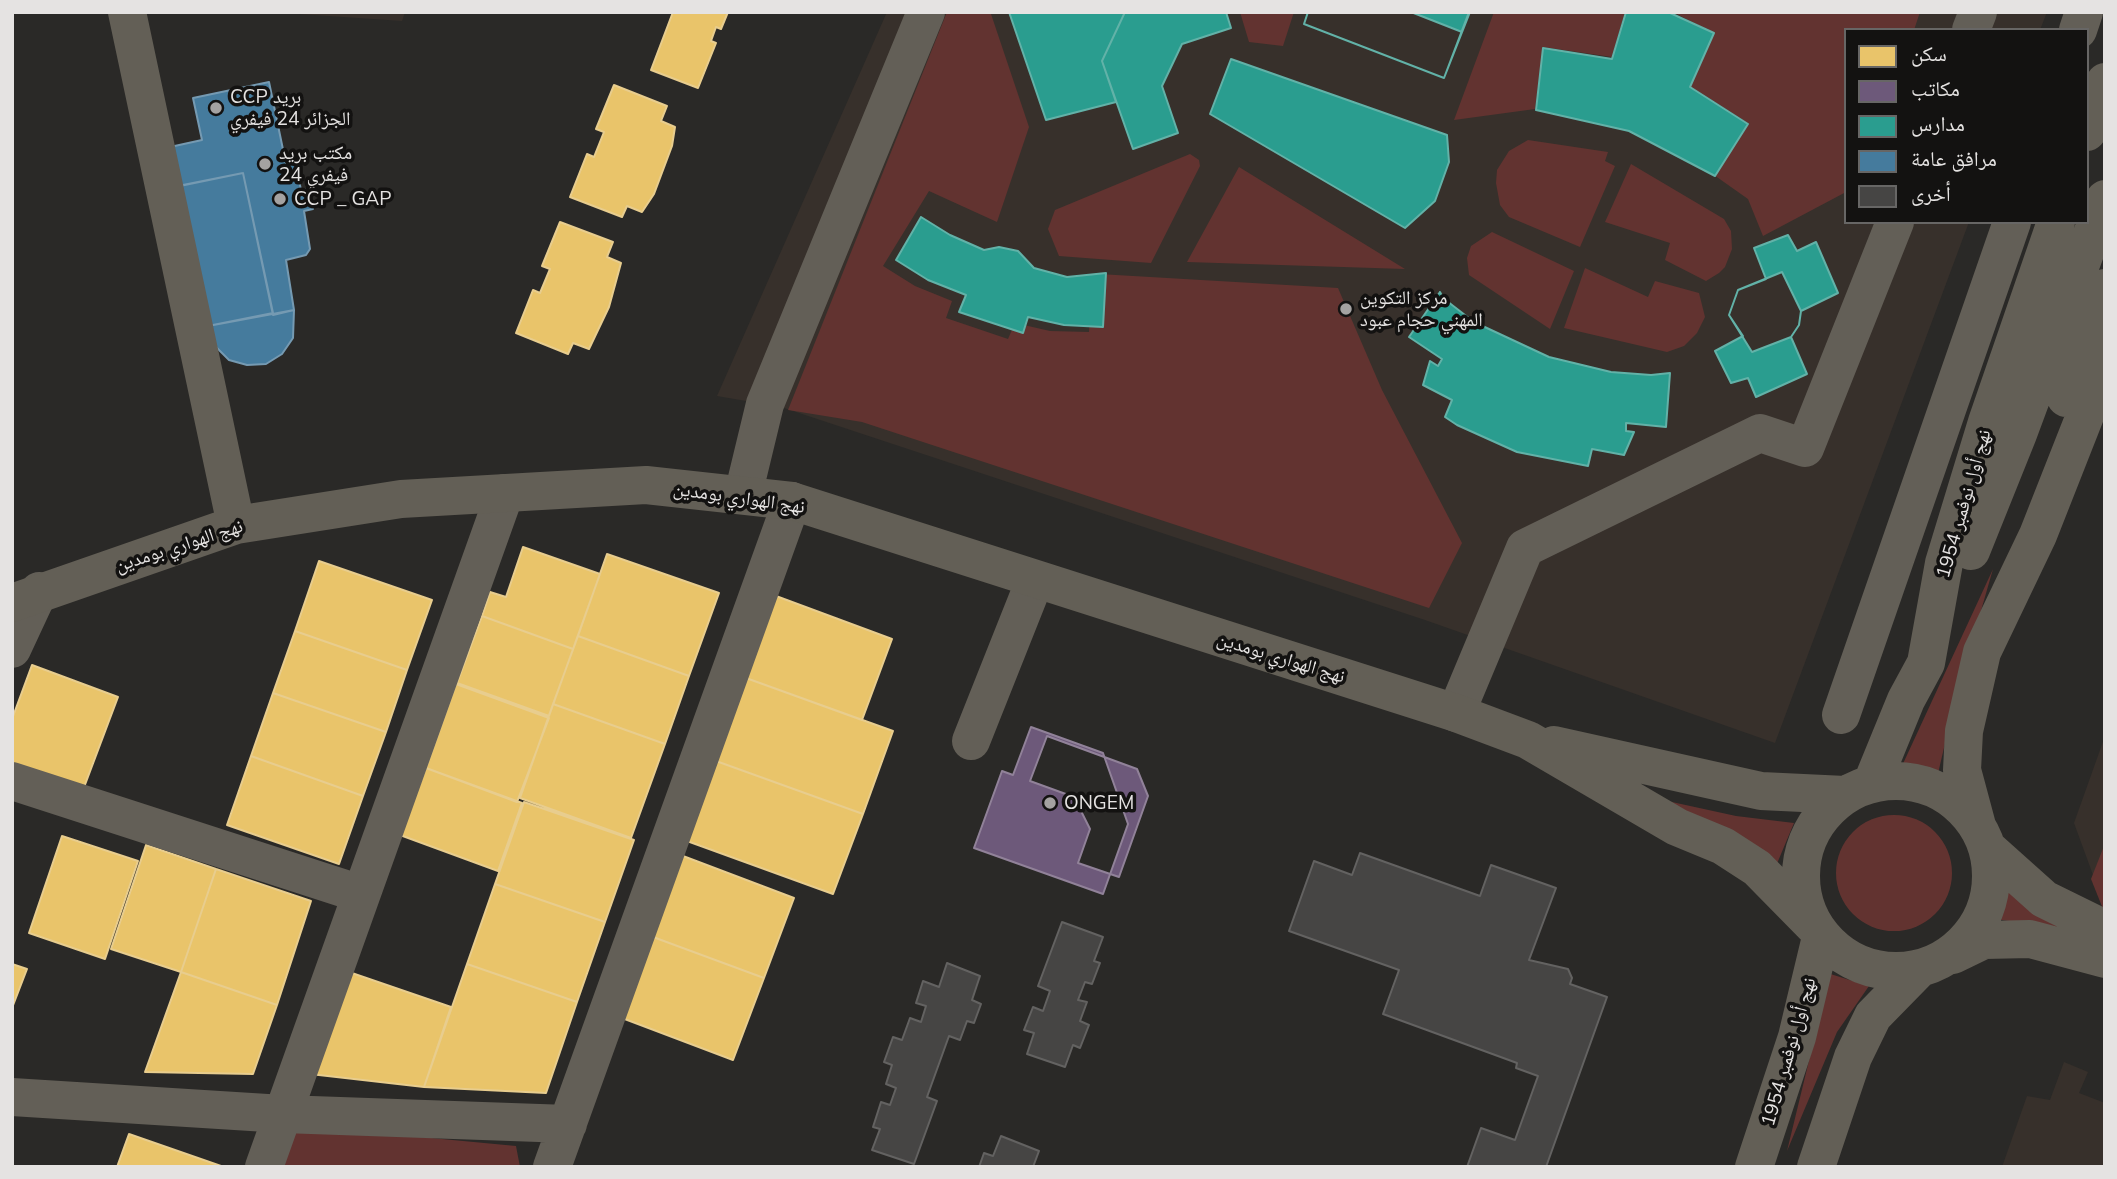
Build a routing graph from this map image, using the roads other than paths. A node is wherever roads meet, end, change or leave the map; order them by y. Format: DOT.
graph roads {
  1 [pos="127,12"];
  2 [pos="926,12"];
  3 [pos="2105,82"];
  4 [pos="2089,126"];
  5 [pos="2105,200"];
  6 [pos="1894,224"];
  7 [pos="2011,224"];
  8 [pos="2055,224"];
  9 [pos="2105,288"];
  10 [pos="2105,365"];
  11 [pos="505,493"];
  12 [pos="743,495"];
  13 [pos="792,501"];
  14 [pos="236,525"];
  15 [pos="1035,580"];
  16 [pos="26,597"];
  17 [pos="12,649"];
  18 [pos="1982,652"];
  19 [pos="1926,663"];
  20 [pos="1456,713"];
  21 [pos="1841,715"];
  22 [pos="1528,740"];
  23 [pos="971,741"];
  24 [pos="12,781"];
  25 [pos="1859,789"];
  26 [pos="1982,837"];
  27 [pos="361,894"];
  28 [pos="2105,929"];
  29 [pos="1818,931"];
  30 [pos="2105,959"];
  31 [pos="1929,965"];
  32 [pos="12,1097"];
  33 [pos="282,1114"];
  34 [pos="568,1124"];
  35 [pos="264,1167"];
  36 [pos="552,1167"];
  37 [pos="1754,1167"];
  38 [pos="1816,1167"];
  1 -- 14 [label="main road"];
  2 -- 12 [label="street"];
  3 -- 4 [label="main road"];
  5 -- 19 [label="main road"];
  6 -- 20 [label="street"];
  7 -- 21 [label="street"];
  8 -- 19 [label="main road, نهج أول نوفمبر 1954"];
  9 -- 18 [label="main road"];
  10 -- 18 [label="main road"];
  11 -- 12 [label="main road, نهج الهواري بومدين"];
  11 -- 14 [label="main road, نهج الهواري بومدين"];
  11 -- 27 [label="street"];
  12 -- 13 [label="main road, نهج الهواري بومدين"];
  13 -- 15 [label="main road, نهج الهواري بومدين"];
  13 -- 34 [label="street"];
  14 -- 16 [label="main road, نهج الهواري بومدين"];
  15 -- 20 [label="main road, نهج الهواري بومدين"];
  15 -- 23 [label="street"];
  16 -- 17 [label="street"];
  18 -- 26 [label="main road"];
  19 -- 25 [label="main road, نهج أول نوفمبر 1954"];
  20 -- 22 [label="main road, نهج الهواري بومدين"];
  22 -- 25 [label="main road"];
  22 -- 29 [label="main road"];
  24 -- 27 [label="street"];
  25 -- 26 [label="main road"];
  25 -- 29 [label="main road"];
  26 -- 28 [label="main road"];
  26 -- 31 [label="main road"];
  27 -- 33 [label="street"];
  29 -- 31 [label="main road"];
  29 -- 37 [label="main road, نهج أول نوفمبر 1954"];
  30 -- 31 [label="main road"];
  31 -- 38 [label="main road"];
  32 -- 33 [label="street"];
  33 -- 34 [label="street"];
  33 -- 35 [label="street"];
  34 -- 36 [label="street"];
}
